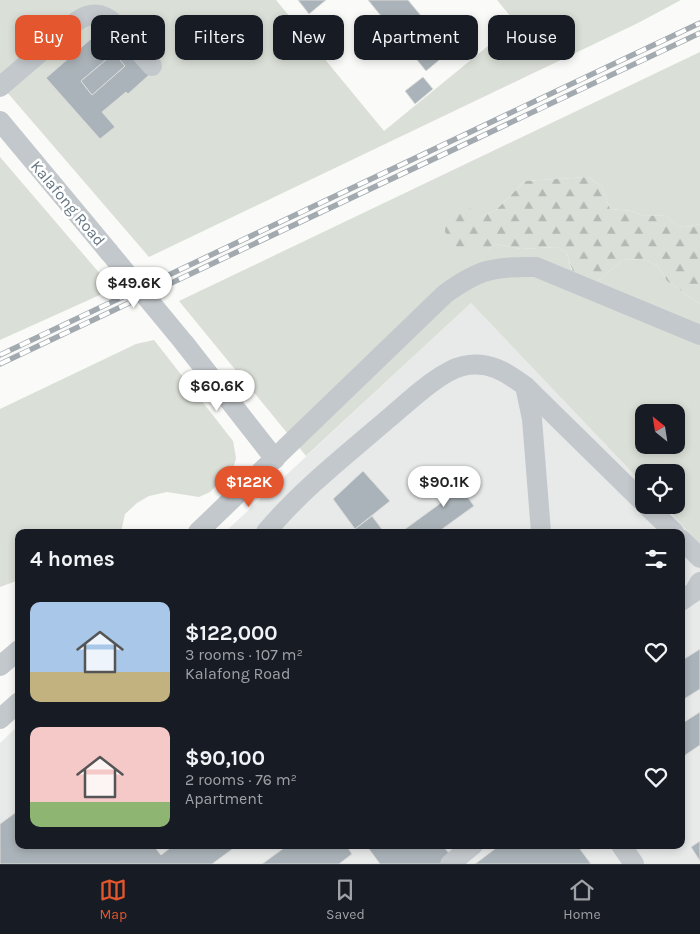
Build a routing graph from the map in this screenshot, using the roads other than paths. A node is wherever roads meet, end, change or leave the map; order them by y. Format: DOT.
graph roads {
  1 [pos="152,66"];
  2 [pos="0,87"];
  3 [pos="0,121"];
  4 [pos="700,335"];
  5 [pos="525,386"];
  6 [pos="275,459"];
  7 [pos="635,494"];
  8 [pos="655,514"];
  9 [pos="201,529"];
  10 [pos="268,529"];
  11 [pos="541,529"];
  12 [pos="671,529"];
  13 [pos="685,544"];
  14 [pos="700,558"];
  15 [pos="700,582"];
  16 [pos="685,598"];
  17 [pos="15,653"];
  18 [pos="0,666"];
  19 [pos="15,706"];
  20 [pos="0,719"];
  21 [pos="468,849"];
  22 [pos="624,849"];
  23 [pos="450,864"];
  24 [pos="634,864"];
  1 -- 2 [label="street"];
  3 -- 6 [label="street, Kalafong Road, bridge"];
  4 -- 6 [label="street"];
  5 -- 7 [label="street"];
  5 -- 10 [label="street"];
  5 -- 11 [label="street"];
  6 -- 9 [label="street"];
  8 -- 12 [label="street"];
  13 -- 14 [label="street"];
  15 -- 16 [label="street"];
  17 -- 18 [label="street"];
  19 -- 20 [label="street"];
  21 -- 23 [label="street"];
  22 -- 24 [label="street"];
}
